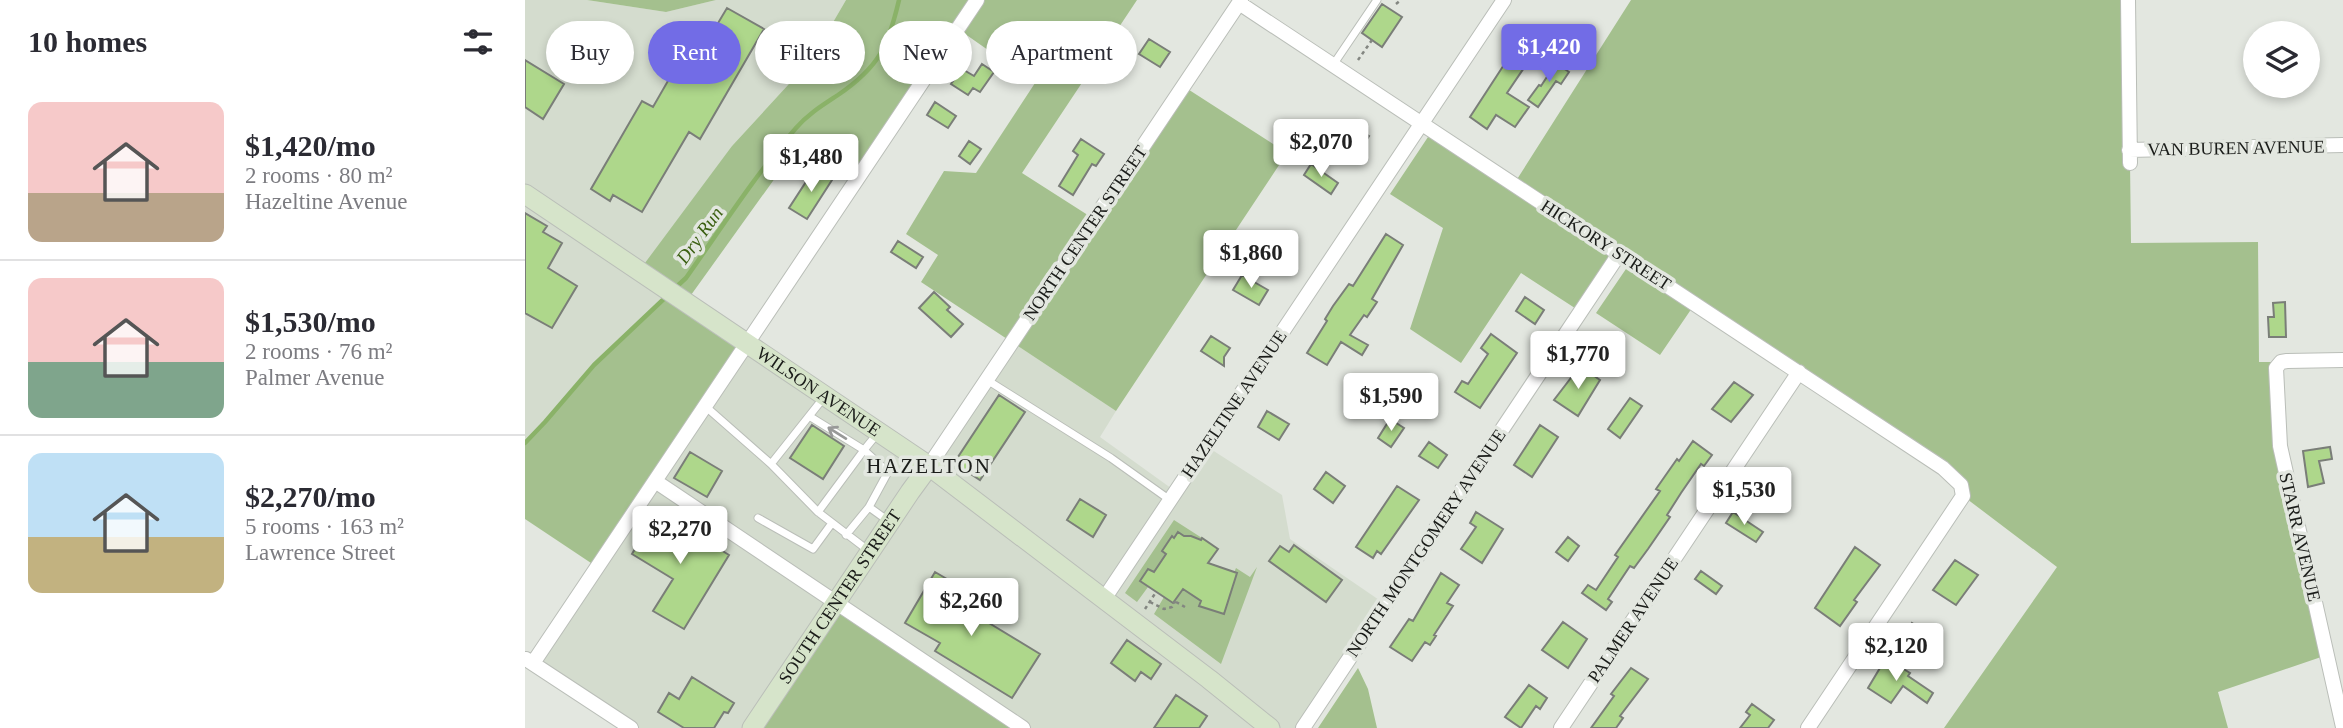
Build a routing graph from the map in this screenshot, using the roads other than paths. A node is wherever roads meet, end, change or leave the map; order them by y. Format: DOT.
graph roads {
  1 [pos="977,0"];
  2 [pos="1377,0"];
  3 [pos="1504,0"];
  4 [pos="2128,0"];
  5 [pos="1240,2"];
  6 [pos="1333,65"];
  7 [pos="1422,124"];
  8 [pos="2343,145"];
  9 [pos="525,194"];
  10 [pos="1619,254"];
  11 [pos="747,344"];
  12 [pos="2343,360"];
  13 [pos="1799,372"];
  14 [pos="987,380"];
  15 [pos="825,396"];
  16 [pos="705,406"];
  17 [pos="809,416"];
  18 [pos="878,432"];
  19 [pos="864,450"];
  20 [pos="771,464"];
  21 [pos="852,466"];
  22 [pos="929,466"];
  23 [pos="860,471"];
  24 [pos="655,481"];
  25 [pos="842,481"];
  26 [pos="850,486"];
  27 [pos="832,494"];
  28 [pos="840,500"];
  29 [pos="1170,500"];
  30 [pos="869,501"];
  31 [pos="818,512"];
  32 [pos="758,517"];
  33 [pos="890,522"];
  34 [pos="832,523"];
  35 [pos="846,536"];
  36 [pos="870,551"];
  37 [pos="1104,599"];
  38 [pos="836,603"];
  39 [pos="529,660"];
  40 [pos="2343,727"];
  41 [pos="631,728"];
  42 [pos="752,728"];
  43 [pos="1023,728"];
  44 [pos="1271,728"];
  45 [pos="1303,728"];
  46 [pos="1561,728"];
  47 [pos="1808,728"];
  1 -- 11 [label="street"];
  2 -- 6 [label="lane"];
  3 -- 7 [label="street, HAZELTINE AVENUE"];
  4 -- 8 [label="street, VAN BUREN AVENUE"];
  5 -- 6 [label="street, HICKORY STREET"];
  5 -- 14 [label="street, NORTH CENTER STREET"];
  6 -- 7 [label="street, HICKORY STREET"];
  7 -- 10 [label="street, HICKORY STREET"];
  7 -- 29 [label="street, HAZELTINE AVENUE"];
  9 -- 11 [label="main road, WILSON AVENUE"];
  10 -- 13 [label="street, HICKORY STREET"];
  10 -- 45 [label="street, NORTH MONTGOMERY AVENUE"];
  11 -- 15 [label="main road, WILSON AVENUE"];
  11 -- 16 [label="street"];
  12 -- 40 [label="street, STARR AVENUE"];
  13 -- 46 [label="street, PALMER AVENUE"];
  13 -- 47 [label="street, HICKORY STREET"];
  14 -- 22 [label="street, NORTH CENTER STREET"];
  14 -- 29 [label="lane"];
  15 -- 17 [label="lane"];
  15 -- 18 [label="main road, WILSON AVENUE"];
  16 -- 20 [label="lane"];
  16 -- 24 [label="street"];
  19 -- 17 [label="lane, one-way"];
  17 -- 20 [label="lane"];
  18 -- 19 [label="lane"];
  18 -- 22 [label="main road, WILSON AVENUE"];
  19 -- 21 [label="lane"];
  19 -- 30 [label="lane"];
  20 -- 31 [label="lane"];
  21 -- 23 [label="lane"];
  21 -- 25 [label="lane"];
  22 -- 33 [label="main road, SOUTH CENTER STREET"];
  22 -- 37 [label="main road, WILSON AVENUE"];
  24 -- 38 [label="street"];
  24 -- 39 [label="street"];
  25 -- 26 [label="lane"];
  25 -- 27 [label="lane"];
  27 -- 28 [label="lane"];
  27 -- 31 [label="lane"];
  29 -- 37 [label="street, HAZELTINE AVENUE"];
  30 -- 33 [label="lane"];
  30 -- 35 [label="lane"];
  31 -- 34 [label="lane"];
  32 -- 34 [label="lane"];
  33 -- 36 [label="main road, SOUTH CENTER STREET"];
  34 -- 35 [label="lane"];
  35 -- 36 [label="lane"];
  36 -- 38 [label="main road, SOUTH CENTER STREET"];
  37 -- 44 [label="main road, WILSON AVENUE"];
  38 -- 42 [label="main road, SOUTH CENTER STREET"];
  38 -- 43 [label="street"];
  39 -- 41 [label="street"];
}
